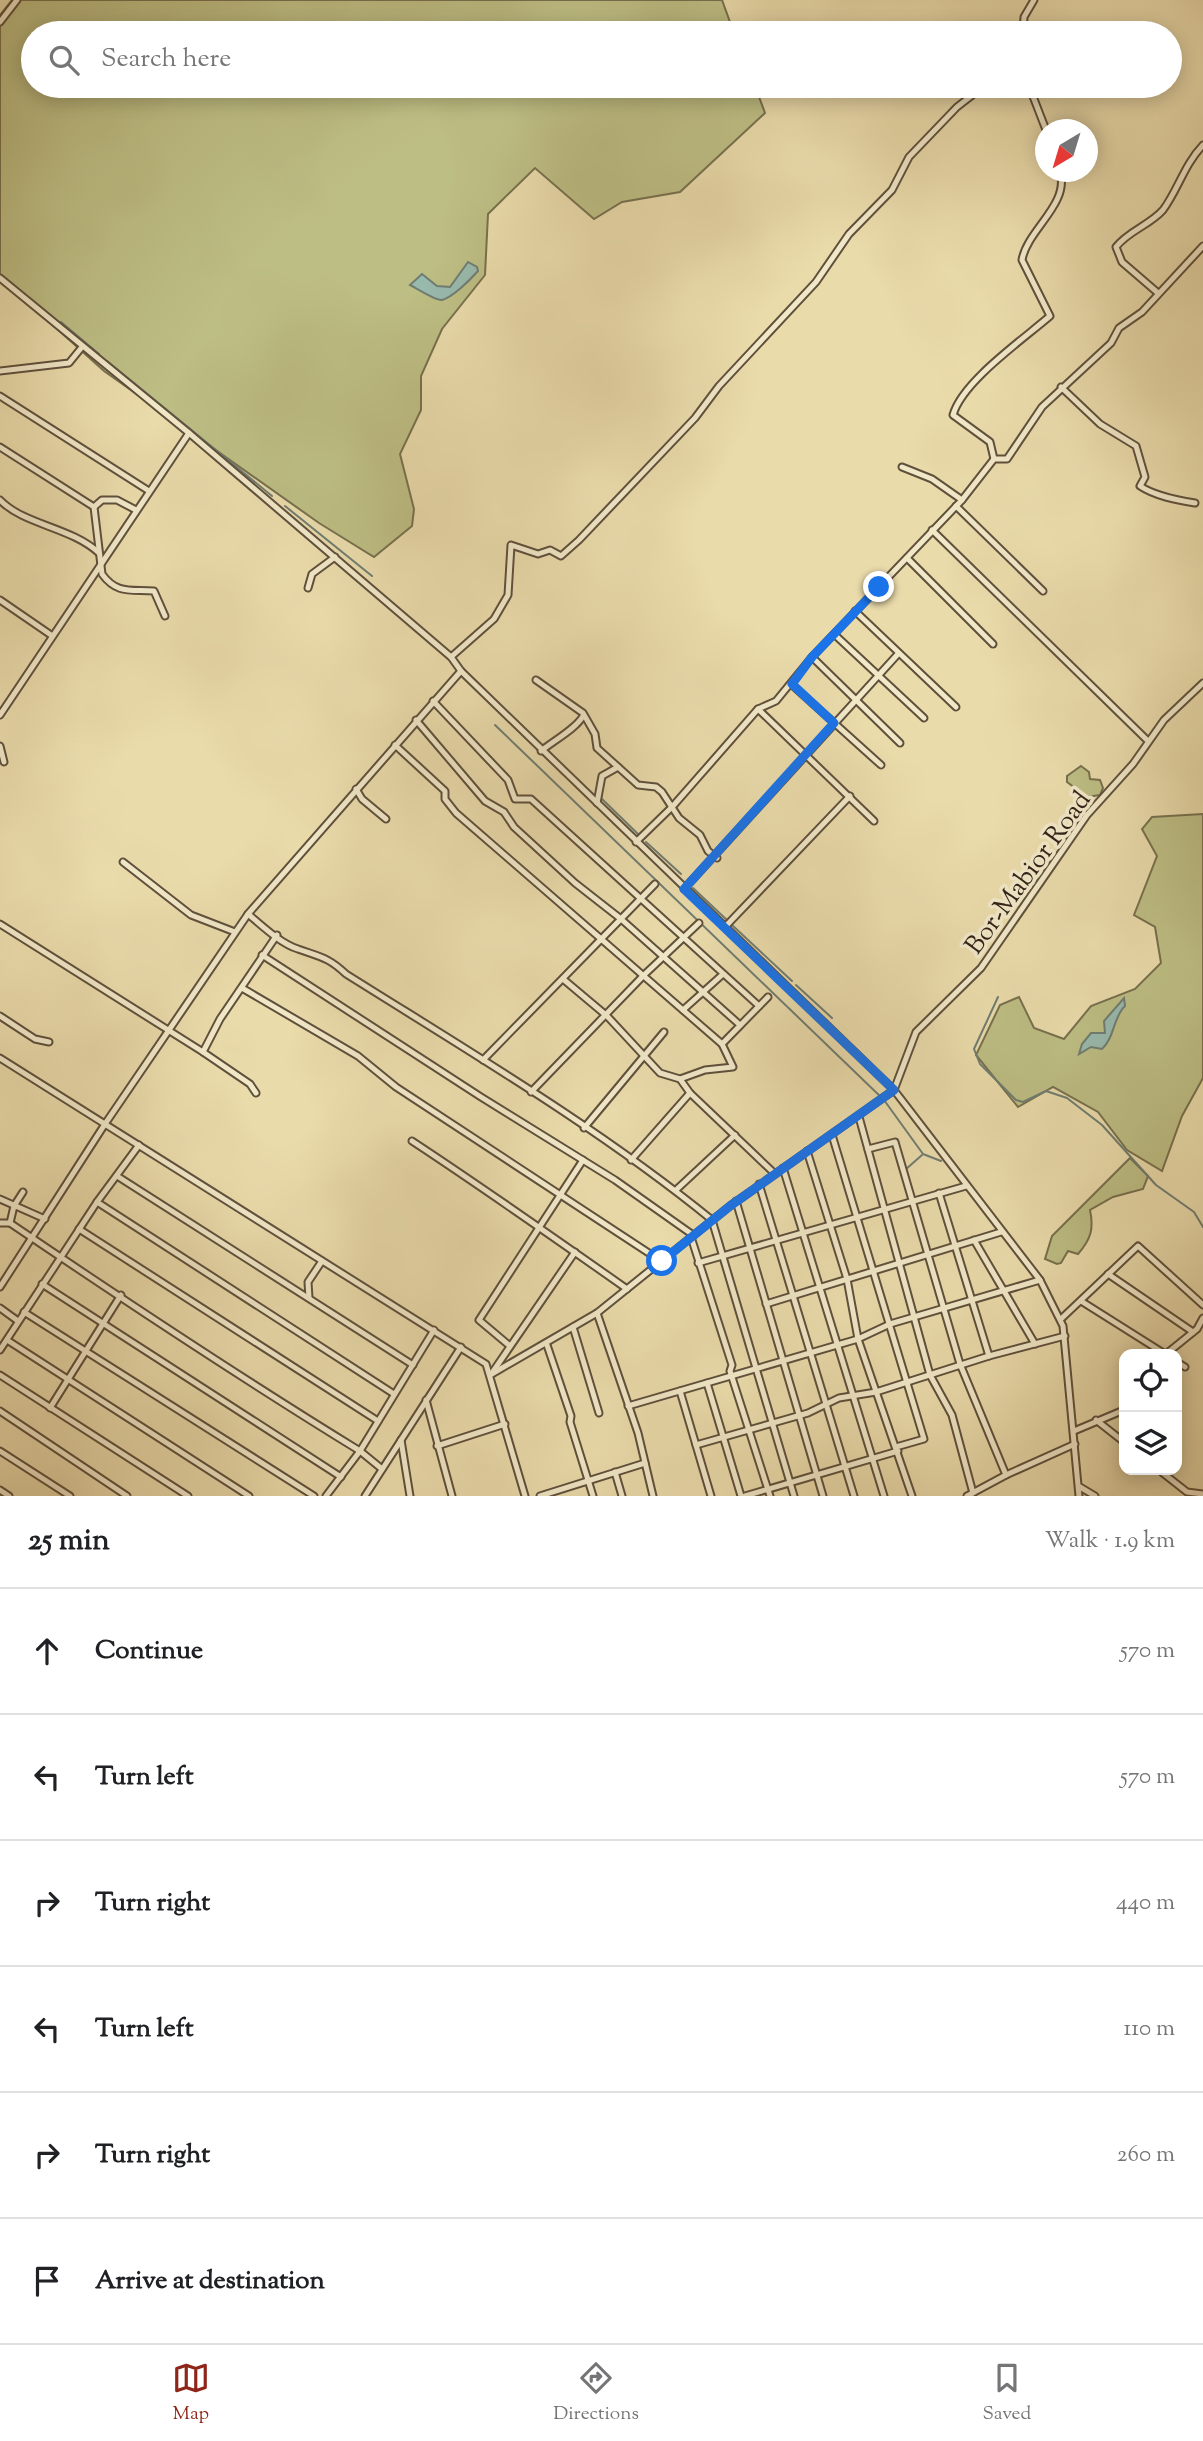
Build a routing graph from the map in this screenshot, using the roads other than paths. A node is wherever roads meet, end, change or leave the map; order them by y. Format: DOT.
graph roads {
  1 [pos="17,0"];
  2 [pos="1034,0"];
  3 [pos="1024,21"];
  4 [pos="0,22"];
  5 [pos="969,98"];
  6 [pos="1034,98"];
  7 [pos="1042,119"];
  8 [pos="1203,145"];
  9 [pos="1062,182"];
  10 [pos="1203,246"];
  11 [pos="0,278"];
  12 [pos="1158,293"];
  13 [pos="82,347"];
  14 [pos="0,371"];
  15 [pos="1061,387"];
  16 [pos="0,396"];
  17 [pos="189,433"];
  18 [pos="0,447"];
  19 [pos="994,459"];
  20 [pos="902,467"];
  21 [pos="149,491"];
  22 [pos="0,500"];
  23 [pos="962,500"];
  24 [pos="1195,503"];
  25 [pos="956,506"];
  26 [pos="94,507"];
  27 [pos="136,510"];
  28 [pos="932,530"];
  29 [pos="99,553"];
  30 [pos="335,557"];
  31 [pos="907,558"];
  32 [pos="100,563"];
  33 [pos="308,588"];
  34 [pos="1043,591"];
  35 [pos="0,600"];
  36 [pos="855,611"];
  37 [pos="165,616"];
  38 [pos="834,634"];
  39 [pos="51,635"];
  40 [pos="993,644"];
  41 [pos="898,654"];
  42 [pos="452,657"];
  43 [pos="812,657"];
  44 [pos="461,671"];
  45 [pos="879,675"];
  46 [pos="536,680"];
  47 [pos="1203,683"];
  48 [pos="792,684"];
  49 [pos="433,701"];
  50 [pos="857,702"];
  51 [pos="956,707"];
  52 [pos="758,709"];
  53 [pos="583,713"];
  54 [pos="0,715"];
  55 [pos="924,718"];
  56 [pos="416,720"];
  57 [pos="834,723"];
  58 [pos="1148,741"];
  59 [pos="900,743"];
  60 [pos="395,745"];
  61 [pos="0,746"];
  62 [pos="541,751"];
  63 [pos="806,753"];
  64 [pos="4,762"];
  65 [pos="881,765"];
  66 [pos="618,767"];
  67 [pos="356,789"];
  68 [pos="850,796"];
  69 [pos="597,803"];
  70 [pos="673,806"];
  71 [pos="386,819"];
  72 [pos="874,821"];
  73 [pos="636,842"];
  74 [pos="715,857"];
  75 [pos="123,862"];
  76 [pos="655,884"];
  77 [pos="684,889"];
  78 [pos="640,898"];
  79 [pos="248,914"];
  80 [pos="621,919"];
  81 [pos="699,923"];
  82 [pos="0,924"];
  83 [pos="724,928"];
  84 [pos="235,932"];
  85 [pos="277,935"];
  86 [pos="601,937"];
  87 [pos="682,938"];
  88 [pos="262,954"];
  89 [pos="663,958"];
  90 [pos="644,975"];
  91 [pos="722,975"];
  92 [pos="564,979"];
  93 [pos="242,988"];
  94 [pos="702,993"];
  95 [pos="768,997"];
  96 [pos="759,1006"];
  97 [pos="683,1010"];
  98 [pos="0,1016"];
  99 [pos="607,1016"];
  100 [pos="740,1025"];
  101 [pos="170,1032"];
  102 [pos="664,1032"];
  103 [pos="49,1042"];
  104 [pos="722,1044"];
  105 [pos="203,1052"];
  106 [pos="645,1054"];
  107 [pos="0,1058"];
  108 [pos="483,1060"];
  109 [pos="680,1079"];
  110 [pos="894,1090"];
  111 [pos="531,1092"];
  112 [pos="256,1093"];
  113 [pos="690,1093"];
  114 [pos="859,1117"];
  115 [pos="105,1124"];
  116 [pos="583,1128"];
  117 [pos="735,1135"];
  118 [pos="832,1135"];
  119 [pos="412,1142"];
  120 [pos="139,1145"];
  121 [pos="868,1149"];
  122 [pos="807,1151"];
  123 [pos="583,1160"];
  124 [pos="631,1160"];
  125 [pos="783,1168"];
  126 [pos="775,1174"];
  127 [pos="117,1176"];
  128 [pos="759,1184"];
  129 [pos="966,1186"];
  130 [pos="676,1190"];
  131 [pos="23,1192"];
  132 [pos="939,1193"];
  133 [pos="561,1194"];
  134 [pos="0,1199"];
  135 [pos="911,1200"];
  136 [pos="736,1201"];
  137 [pos="97,1202"];
  138 [pos="14,1206"];
  139 [pos="885,1208"];
  140 [pos="856,1216"];
  141 [pos="45,1219"];
  142 [pos="712,1220"];
  143 [pos="0,1223"];
  144 [pos="10,1223"];
  145 [pos="830,1223"];
  146 [pos="540,1227"];
  147 [pos="79,1229"];
  148 [pos="802,1231"];
  149 [pos="1001,1232"];
  150 [pos="692,1236"];
  151 [pos="33,1238"];
  152 [pos="777,1239"];
  153 [pos="974,1240"];
  154 [pos="955,1246"];
  155 [pos="750,1247"];
  156 [pos="575,1252"];
  157 [pos="926,1255"];
  158 [pos="723,1256"];
  159 [pos="59,1258"];
  160 [pos="322,1261"];
  161 [pos="662,1261"];
  162 [pos="900,1262"];
  163 [pos="698,1263"];
  164 [pos="874,1271"];
  165 [pos="1108,1274"];
  166 [pos="847,1279"];
  167 [pos="1040,1280"];
  168 [pos="42,1284"];
  169 [pos="0,1287"];
  170 [pos="820,1287"];
  171 [pos="627,1289"];
  172 [pos="1005,1291"];
  173 [pos="795,1295"];
  174 [pos="121,1296"];
  175 [pos="309,1298"];
  176 [pos="1081,1301"];
  177 [pos="972,1302"];
  178 [pos="766,1304"];
  179 [pos="1203,1305"];
  180 [pos="0,1308"];
  181 [pos="944,1310"];
  182 [pos="24,1311"];
  183 [pos="597,1313"];
  184 [pos="917,1318"];
  185 [pos="1203,1318"];
  186 [pos="1061,1319"];
  187 [pos="18,1321"];
  188 [pos="103,1324"];
  189 [pos="890,1324"];
  190 [pos="573,1327"];
  191 [pos="433,1330"];
  192 [pos="1193,1332"];
  193 [pos="1065,1336"];
  194 [pos="858,1339"];
  195 [pos="7,1340"];
  196 [pos="837,1343"];
  197 [pos="1035,1344"];
  198 [pos="547,1345"];
  199 [pos="510,1346"];
  200 [pos="461,1347"];
  201 [pos="1158,1349"];
  202 [pos="1172,1349"];
  203 [pos="0,1350"];
  204 [pos="86,1350"];
  205 [pos="812,1351"];
  206 [pos="989,1356"];
  207 [pos="783,1360"];
  208 [pos="413,1364"];
  209 [pos="960,1364"];
  210 [pos="1182,1365"];
  211 [pos="1185,1367"];
  212 [pos="758,1368"];
  213 [pos="930,1375"];
  214 [pos="0,1376"];
  215 [pos="490,1376"];
  216 [pos="732,1376"];
  217 [pos="69,1378"];
  218 [pos="907,1381"];
  219 [pos="707,1383"];
  220 [pos="680,1391"];
  221 [pos="876,1392"];
  222 [pos="394,1394"];
  223 [pos="854,1397"];
  224 [pos="426,1400"];
  225 [pos="829,1404"];
  226 [pos="628,1406"];
  227 [pos="50,1408"];
  228 [pos="0,1411"];
  229 [pos="1119,1412"];
  230 [pos="599,1413"];
  231 [pos="799,1413"];
  232 [pos="1096,1420"];
  233 [pos="377,1421"];
  234 [pos="773,1421"];
  235 [pos="505,1424"];
  236 [pos="748,1428"];
  237 [pos="1074,1430"];
  238 [pos="723,1437"];
  239 [pos="1119,1438"];
  240 [pos="401,1440"];
  241 [pos="1075,1444"];
  242 [pos="696,1445"];
  243 [pos="437,1446"];
  244 [pos="897,1449"];
  245 [pos="0,1451"];
  246 [pos="359,1451"];
  247 [pos="873,1460"];
  248 [pos="645,1463"];
  249 [pos="846,1468"];
  250 [pos="382,1469"];
  251 [pos="615,1472"];
  252 [pos="1006,1475"];
  253 [pos="1165,1475"];
  254 [pos="817,1476"];
  255 [pos="341,1477"];
  256 [pos="588,1480"];
  257 [pos="790,1483"];
  258 [pos="1080,1487"];
  259 [pos="0,1490"];
  260 [pos="769,1493"];
  261 [pos="970,1494"];
  262 [pos="1187,1494"];
  263 [pos="1203,1494"];
  264 [pos="9,1496"];
  265 [pos="69,1496"];
  266 [pos="127,1496"];
  267 [pos="188,1496"];
  268 [pos="249,1496"];
  269 [pos="314,1496"];
  270 [pos="326,1496"];
  271 [pos="365,1496"];
  272 [pos="410,1496"];
  273 [pos="452,1496"];
  274 [pos="525,1496"];
  275 [pos="540,1496"];
  276 [pos="593,1496"];
  277 [pos="622,1496"];
  278 [pos="653,1496"];
  279 [pos="710,1496"];
  280 [pos="743,1496"];
  281 [pos="794,1496"];
  282 [pos="823,1496"];
  283 [pos="854,1496"];
  284 [pos="884,1496"];
  285 [pos="912,1496"];
  286 [pos="1079,1496"];
  287 [pos="1095,1496"];
  1 -- 4 [label="street"];
  2 -- 3 [label="street"];
  5 -- 42 [label="street"];
  6 -- 7 [label="street"];
  8 -- 12 [label="street"];
  9 -- 19 [label="street"];
  10 -- 12 [label="street"];
  11 -- 13 [label="street"];
  12 -- 15 [label="street"];
  13 -- 14 [label="street"];
  13 -- 17 [label="street"];
  15 -- 19 [label="street"];
  15 -- 24 [label="street"];
  16 -- 21 [label="street"];
  17 -- 21 [label="street"];
  17 -- 30 [label="street"];
  18 -- 26 [label="street"];
  19 -- 23 [label="street"];
  20 -- 23 [label="street"];
  21 -- 27 [label="street"];
  22 -- 29 [label="street"];
  23 -- 25 [label="street"];
  25 -- 28 [label="street"];
  25 -- 34 [label="street"];
  26 -- 27 [label="street"];
  26 -- 29 [label="street"];
  27 -- 32 [label="street"];
  28 -- 31 [label="street"];
  28 -- 58 [label="street"];
  29 -- 32 [label="street"];
  30 -- 33 [label="street"];
  30 -- 42 [label="street"];
  31 -- 36 [label="street"];
  31 -- 40 [label="street"];
  32 -- 37 [label="street"];
  32 -- 39 [label="street"];
  35 -- 39 [label="street"];
  36 -- 38 [label="street"];
  36 -- 41 [label="street"];
  38 -- 43 [label="street"];
  38 -- 45 [label="street"];
  39 -- 54 [label="street"];
  41 -- 45 [label="street"];
  41 -- 51 [label="street"];
  42 -- 44 [label="street"];
  43 -- 48 [label="street"];
  43 -- 50 [label="street"];
  44 -- 49 [label="street"];
  44 -- 62 [label="street"];
  45 -- 50 [label="street"];
  45 -- 55 [label="street"];
  46 -- 53 [label="street"];
  47 -- 58 [label="street, Bor-Mabior Road"];
  48 -- 52 [label="street"];
  48 -- 57 [label="street"];
  49 -- 56 [label="street"];
  49 -- 78 [label="street"];
  50 -- 57 [label="street"];
  50 -- 59 [label="street"];
  52 -- 63 [label="street"];
  52 -- 70 [label="street"];
  53 -- 62 [label="street"];
  53 -- 66 [label="street"];
  56 -- 60 [label="street"];
  56 -- 80 [label="street"];
  57 -- 63 [label="street"];
  57 -- 65 [label="street"];
  58 -- 110 [label="street, Bor-Mabior Road"];
  60 -- 67 [label="street"];
  60 -- 86 [label="street"];
  61 -- 64 [label="street"];
  62 -- 69 [label="street"];
  63 -- 68 [label="street"];
  63 -- 74 [label="street"];
  66 -- 69 [label="street"];
  66 -- 70 [label="street"];
  67 -- 71 [label="street"];
  67 -- 79 [label="street"];
  68 -- 72 [label="street"];
  68 -- 83 [label="street"];
  69 -- 73 [label="street"];
  70 -- 73 [label="street"];
  70 -- 74 [label="street"];
  73 -- 77 [label="street"];
  74 -- 77 [label="street"];
  75 -- 84 [label="street"];
  76 -- 78 [label="street"];
  77 -- 83 [label="street"];
  78 -- 80 [label="street"];
  78 -- 87 [label="street"];
  79 -- 84 [label="street"];
  79 -- 85 [label="street"];
  80 -- 86 [label="street"];
  80 -- 89 [label="street"];
  81 -- 87 [label="street"];
  82 -- 101 [label="street"];
  83 -- 110 [label="street"];
  84 -- 101 [label="street"];
  85 -- 88 [label="street"];
  85 -- 108 [label="street"];
  86 -- 90 [label="street"];
  86 -- 92 [label="street"];
  87 -- 89 [label="street"];
  87 -- 91 [label="street"];
  88 -- 93 [label="street"];
  88 -- 123 [label="street"];
  89 -- 90 [label="street"];
  89 -- 94 [label="street"];
  90 -- 97 [label="street"];
  90 -- 99 [label="street"];
  91 -- 94 [label="street"];
  91 -- 96 [label="street"];
  92 -- 99 [label="street"];
  92 -- 108 [label="street"];
  93 -- 105 [label="street"];
  93 -- 133 [label="street"];
  94 -- 97 [label="street"];
  94 -- 100 [label="street"];
  95 -- 96 [label="street"];
  96 -- 100 [label="street"];
  97 -- 104 [label="street"];
  98 -- 103 [label="street"];
  99 -- 106 [label="street"];
  99 -- 111 [label="street"];
  100 -- 104 [label="street"];
  101 -- 105 [label="street"];
  101 -- 115 [label="street"];
  102 -- 106 [label="street"];
  104 -- 109 [label="street"];
  105 -- 112 [label="street"];
  106 -- 109 [label="street"];
  106 -- 116 [label="street"];
  107 -- 115 [label="street"];
  108 -- 111 [label="street"];
  109 -- 113 [label="street"];
  110 -- 114 [label="street"];
  110 -- 129 [label="street"];
  111 -- 116 [label="street"];
  113 -- 117 [label="street"];
  113 -- 124 [label="street"];
  114 -- 118 [label="street"];
  114 -- 121 [label="street"];
  115 -- 120 [label="street"];
  115 -- 141 [label="street"];
  116 -- 124 [label="street"];
  117 -- 126 [label="street"];
  117 -- 130 [label="street"];
  118 -- 122 [label="street"];
  118 -- 140 [label="street"];
  119 -- 146 [label="street"];
  120 -- 127 [label="street"];
  120 -- 160 [label="street"];
  121 -- 135 [label="street"];
  121 -- 139 [label="street"];
  122 -- 125 [label="street"];
  122 -- 145 [label="street"];
  123 -- 133 [label="street"];
  123 -- 150 [label="street"];
  124 -- 130 [label="street"];
  125 -- 126 [label="street"];
  125 -- 148 [label="street"];
  126 -- 128 [label="street"];
  127 -- 137 [label="street"];
  127 -- 175 [label="street"];
  128 -- 136 [label="street"];
  128 -- 152 [label="street"];
  129 -- 132 [label="street"];
  129 -- 149 [label="street"];
  130 -- 142 [label="street"];
  131 -- 138 [label="street"];
  132 -- 135 [label="street"];
  132 -- 154 [label="street"];
  133 -- 146 [label="street"];
  133 -- 161 [label="street"];
  134 -- 138 [label="street"];
  135 -- 139 [label="street"];
  135 -- 157 [label="street"];
  136 -- 142 [label="street"];
  136 -- 155 [label="street"];
  137 -- 147 [label="street"];
  137 -- 222 [label="street"];
  138 -- 141 [label="street"];
  138 -- 144 [label="street"];
  139 -- 140 [label="street"];
  139 -- 162 [label="street"];
  140 -- 145 [label="street"];
  140 -- 164 [label="street"];
  141 -- 151 [label="street"];
  142 -- 150 [label="street"];
  142 -- 158 [label="street"];
  143 -- 144 [label="street"];
  144 -- 151 [label="street"];
  145 -- 148 [label="street"];
  145 -- 166 [label="street"];
  146 -- 156 [label="street"];
  146 -- 199 [label="street"];
  147 -- 159 [label="street"];
  147 -- 233 [label="street"];
  148 -- 152 [label="street"];
  148 -- 170 [label="street"];
  149 -- 153 [label="street"];
  149 -- 167 [label="street"];
  150 -- 161 [label="street"];
  150 -- 163 [label="street"];
  151 -- 159 [label="street"];
  151 -- 169 [label="street"];
  152 -- 155 [label="street"];
  152 -- 173 [label="street"];
  153 -- 154 [label="street"];
  153 -- 172 [label="street"];
  154 -- 157 [label="street"];
  154 -- 177 [label="street"];
  155 -- 158 [label="street"];
  155 -- 178 [label="street"];
  156 -- 171 [label="street"];
  156 -- 199 [label="street"];
  157 -- 162 [label="street"];
  157 -- 181 [label="street"];
  158 -- 163 [label="street"];
  158 -- 212 [label="street"];
  159 -- 168 [label="street"];
  159 -- 174 [label="street"];
  160 -- 175 [label="street"];
  160 -- 191 [label="street"];
  161 -- 171 [label="street"];
  162 -- 164 [label="street"];
  162 -- 184 [label="street"];
  163 -- 216 [label="street"];
  164 -- 166 [label="street"];
  164 -- 189 [label="street"];
  165 -- 176 [label="street"];
  165 -- 179 [label="street"];
  165 -- 192 [label="street"];
  166 -- 170 [label="street"];
  166 -- 194 [label="street"];
  167 -- 172 [label="street"];
  167 -- 186 [label="street"];
  168 -- 182 [label="street"];
  168 -- 188 [label="street"];
  170 -- 173 [label="street"];
  170 -- 196 [label="street"];
  171 -- 183 [label="street"];
  172 -- 177 [label="street"];
  172 -- 197 [label="street"];
  173 -- 178 [label="street"];
  173 -- 205 [label="street"];
  174 -- 188 [label="street"];
  174 -- 246 [label="street"];
  175 -- 208 [label="street"];
  176 -- 186 [label="street"];
  176 -- 201 [label="street"];
  177 -- 181 [label="street"];
  177 -- 206 [label="street"];
  178 -- 207 [label="street"];
  180 -- 187 [label="street"];
  181 -- 184 [label="street"];
  181 -- 209 [label="street"];
  182 -- 187 [label="street"];
  182 -- 204 [label="street"];
  183 -- 190 [label="street"];
  183 -- 226 [label="street"];
  184 -- 189 [label="street"];
  184 -- 213 [label="street"];
  185 -- 192 [label="street"];
  186 -- 193 [label="street"];
  187 -- 195 [label="street"];
  188 -- 204 [label="street"];
  188 -- 255 [label="street"];
  189 -- 194 [label="street"];
  189 -- 218 [label="street"];
  190 -- 198 [label="street"];
  190 -- 230 [label="street"];
  191 -- 200 [label="street"];
  191 -- 208 [label="street"];
  192 -- 202 [label="street"];
  193 -- 197 [label="street"];
  193 -- 237 [label="street"];
  194 -- 196 [label="street"];
  194 -- 221 [label="street"];
  195 -- 203 [label="street"];
  195 -- 217 [label="street"];
  196 -- 205 [label="street"];
  196 -- 223 [label="street"];
  197 -- 206 [label="street"];
  198 -- 215 [label="street"];
  198 -- 256 [label="street"];
  199 -- 215 [label="street"];
  200 -- 215 [label="street"];
  200 -- 224 [label="street"];
  204 -- 217 [label="street"];
  204 -- 269 [label="street"];
  205 -- 207 [label="street"];
  205 -- 225 [label="street"];
  206 -- 209 [label="street"];
  207 -- 212 [label="street"];
  207 -- 231 [label="street"];
  208 -- 222 [label="street"];
  209 -- 213 [label="street"];
  209 -- 252 [label="street"];
  210 -- 211 [label="street"];
  212 -- 216 [label="street"];
  212 -- 234 [label="street"];
  213 -- 218 [label="street"];
  213 -- 261 [label="street"];
  214 -- 227 [label="street"];
  215 -- 235 [label="street"];
  216 -- 219 [label="street"];
  216 -- 236 [label="street"];
  217 -- 227 [label="street"];
  217 -- 268 [label="street"];
  218 -- 221 [label="street"];
  218 -- 244 [label="street"];
  219 -- 220 [label="street"];
  219 -- 238 [label="street"];
  220 -- 226 [label="street"];
  220 -- 242 [label="street"];
  221 -- 223 [label="street"];
  221 -- 244 [label="street"];
  222 -- 233 [label="street"];
  223 -- 225 [label="street"];
  223 -- 247 [label="street"];
  224 -- 240 [label="street"];
  224 -- 243 [label="street"];
  225 -- 231 [label="street"];
  225 -- 249 [label="street"];
  226 -- 248 [label="street"];
  227 -- 267 [label="street"];
  228 -- 266 [label="street"];
  229 -- 232 [label="street"];
  231 -- 234 [label="street"];
  231 -- 254 [label="street"];
  232 -- 237 [label="street"];
  232 -- 239 [label="street"];
  233 -- 246 [label="street"];
  234 -- 236 [label="street"];
  234 -- 257 [label="street"];
  235 -- 243 [label="street"];
  235 -- 274 [label="street"];
  236 -- 238 [label="street"];
  236 -- 260 [label="street"];
  237 -- 241 [label="street"];
  238 -- 242 [label="street"];
  238 -- 280 [label="street"];
  240 -- 250 [label="street"];
  240 -- 272 [label="street"];
  241 -- 252 [label="street"];
  241 -- 258 [label="street"];
  242 -- 279 [label="street"];
  243 -- 273 [label="street"];
  244 -- 247 [label="street"];
  244 -- 285 [label="street"];
  245 -- 265 [label="street"];
  246 -- 250 [label="street"];
  246 -- 255 [label="street"];
  247 -- 249 [label="street"];
  247 -- 284 [label="street"];
  248 -- 251 [label="street"];
  248 -- 278 [label="street"];
  249 -- 254 [label="street"];
  249 -- 283 [label="street"];
  250 -- 271 [label="street"];
  251 -- 256 [label="street"];
  251 -- 277 [label="street"];
  252 -- 261 [label="street"];
  253 -- 262 [label="street"];
  254 -- 257 [label="street"];
  254 -- 282 [label="street"];
  255 -- 270 [label="street"];
  256 -- 275 [label="street"];
  256 -- 276 [label="street"];
  257 -- 260 [label="street"];
  257 -- 281 [label="street"];
  258 -- 286 [label="street"];
  258 -- 287 [label="street"];
  259 -- 264 [label="street"];
  260 -- 280 [label="street"];
  262 -- 263 [label="street"];
}
